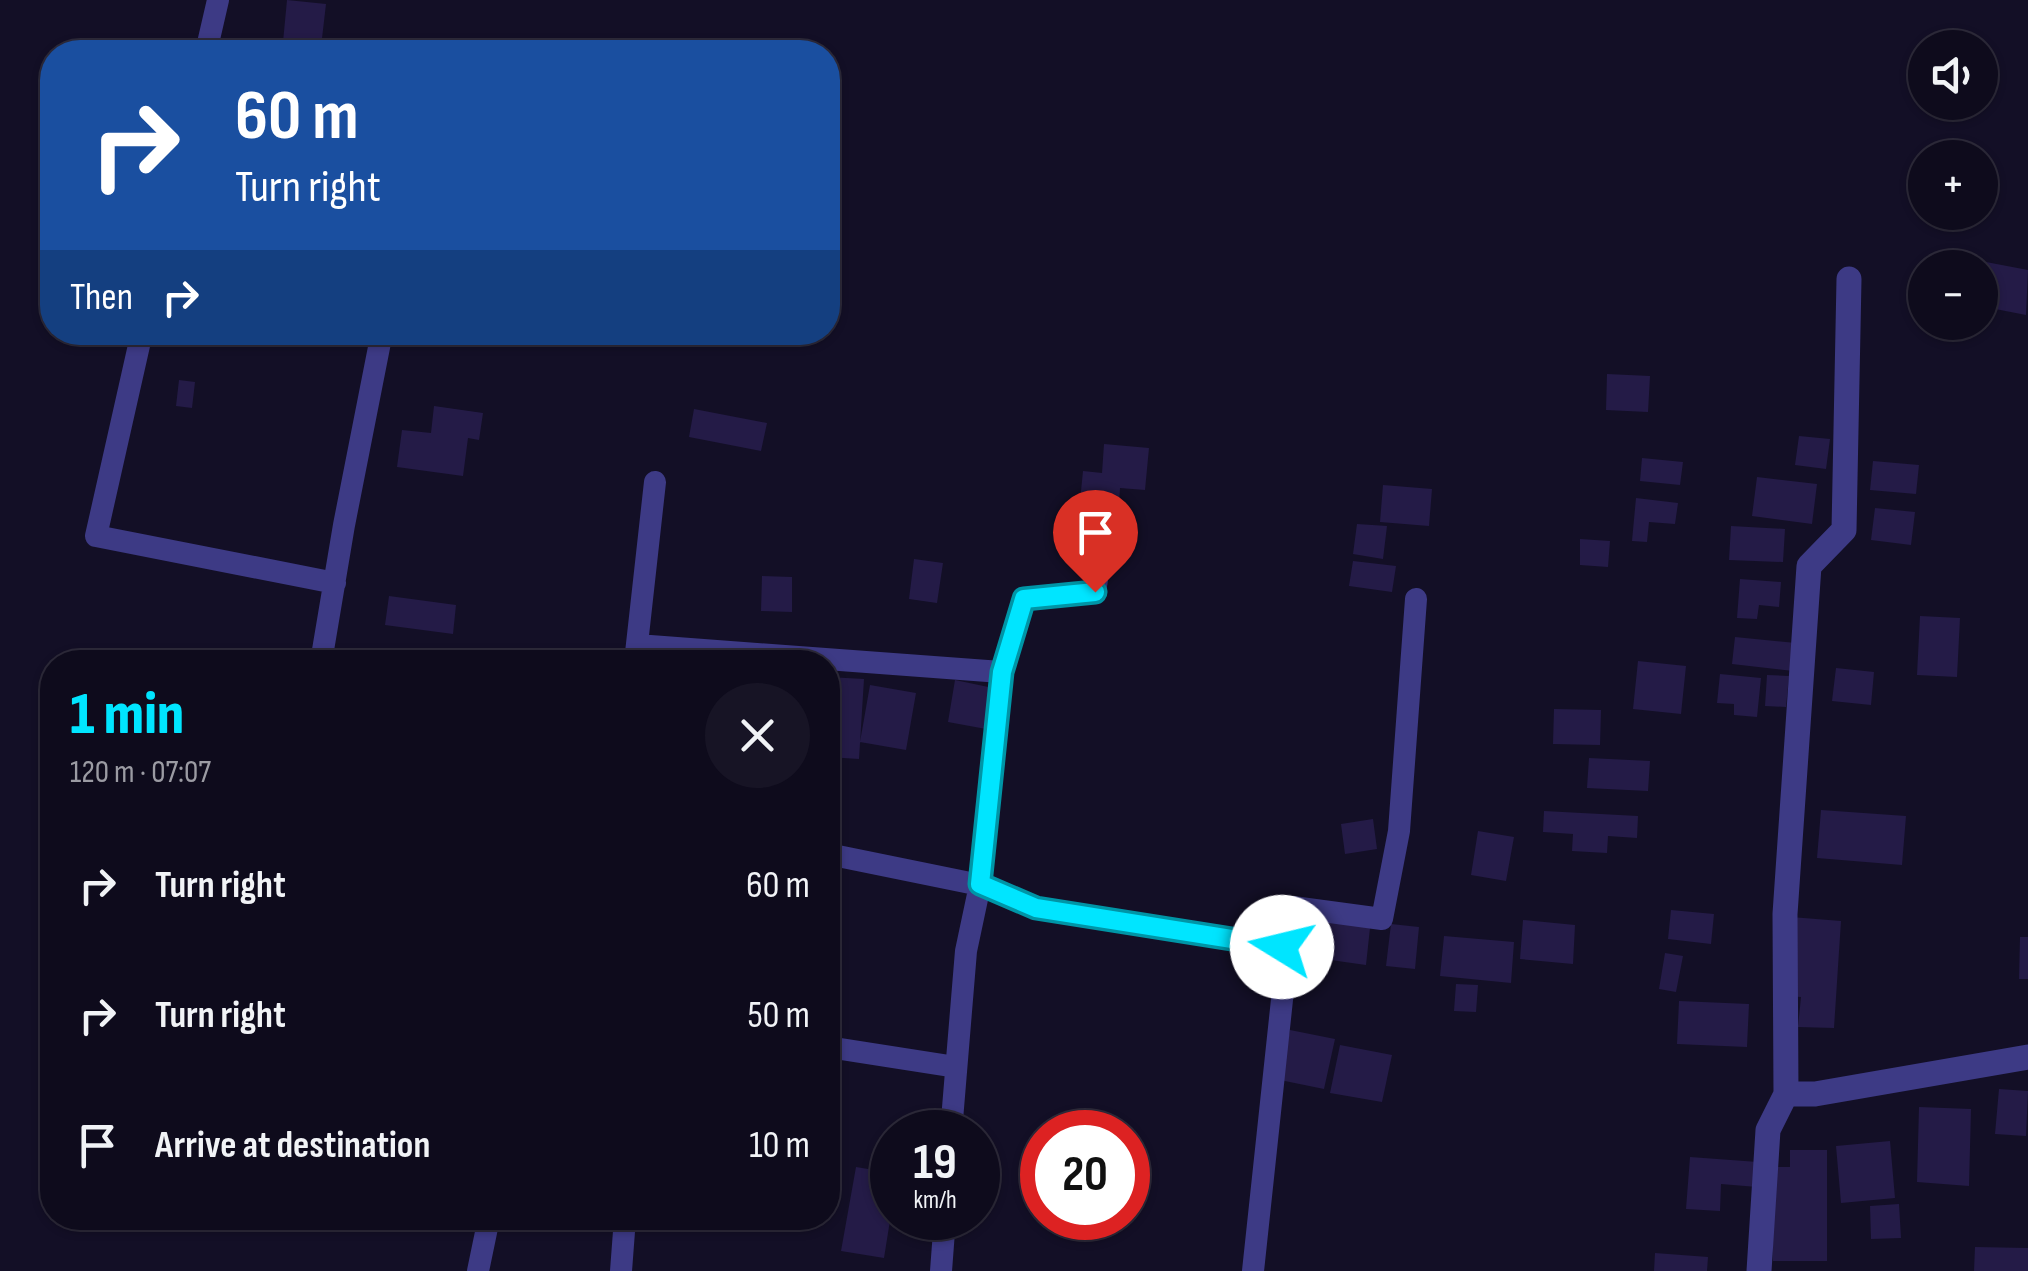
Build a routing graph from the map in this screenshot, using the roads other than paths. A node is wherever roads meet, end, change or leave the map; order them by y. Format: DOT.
graph roads {
  1 [pos="218,0"];
  2 [pos="209,40"];
  3 [pos="1848,279"];
  4 [pos="139,345"];
  5 [pos="380,345"];
  6 [pos="655,482"];
  7 [pos="1102,548"];
  8 [pos="334,584"];
  9 [pos="1416,599"];
  10 [pos="323,650"];
  11 [pos="636,650"];
  12 [pos="840,664"];
  13 [pos="1002,672"];
  14 [pos="840,856"];
  15 [pos="980,884"];
  16 [pos="1284,981"];
  17 [pos="840,1049"];
  18 [pos="2028,1057"];
  19 [pos="956,1067"];
  20 [pos="1786,1094"];
  21 [pos="953,1110"];
  22 [pos="486,1230"];
  23 [pos="624,1230"];
  24 [pos="943,1240"];
  25 [pos="478,1271"];
  26 [pos="621,1271"];
  27 [pos="941,1271"];
  28 [pos="1253,1271"];
  29 [pos="1759,1271"];
  1 -- 2 [label="lane"];
  3 -- 20 [label="street"];
  4 -- 8 [label="lane"];
  5 -- 8 [label="lane"];
  6 -- 11 [label="lane"];
  7 -- 13 [label="lane"];
  8 -- 10 [label="lane"];
  9 -- 15 [label="lane"];
  12 -- 13 [label="lane"];
  13 -- 15 [label="lane"];
  14 -- 15 [label="lane"];
  15 -- 19 [label="lane"];
  16 -- 28 [label="lane"];
  17 -- 19 [label="lane"];
  18 -- 20 [label="street"];
  19 -- 21 [label="lane"];
  20 -- 29 [label="street"];
  22 -- 25 [label="lane"];
  23 -- 26 [label="lane"];
  24 -- 27 [label="lane"];
}
